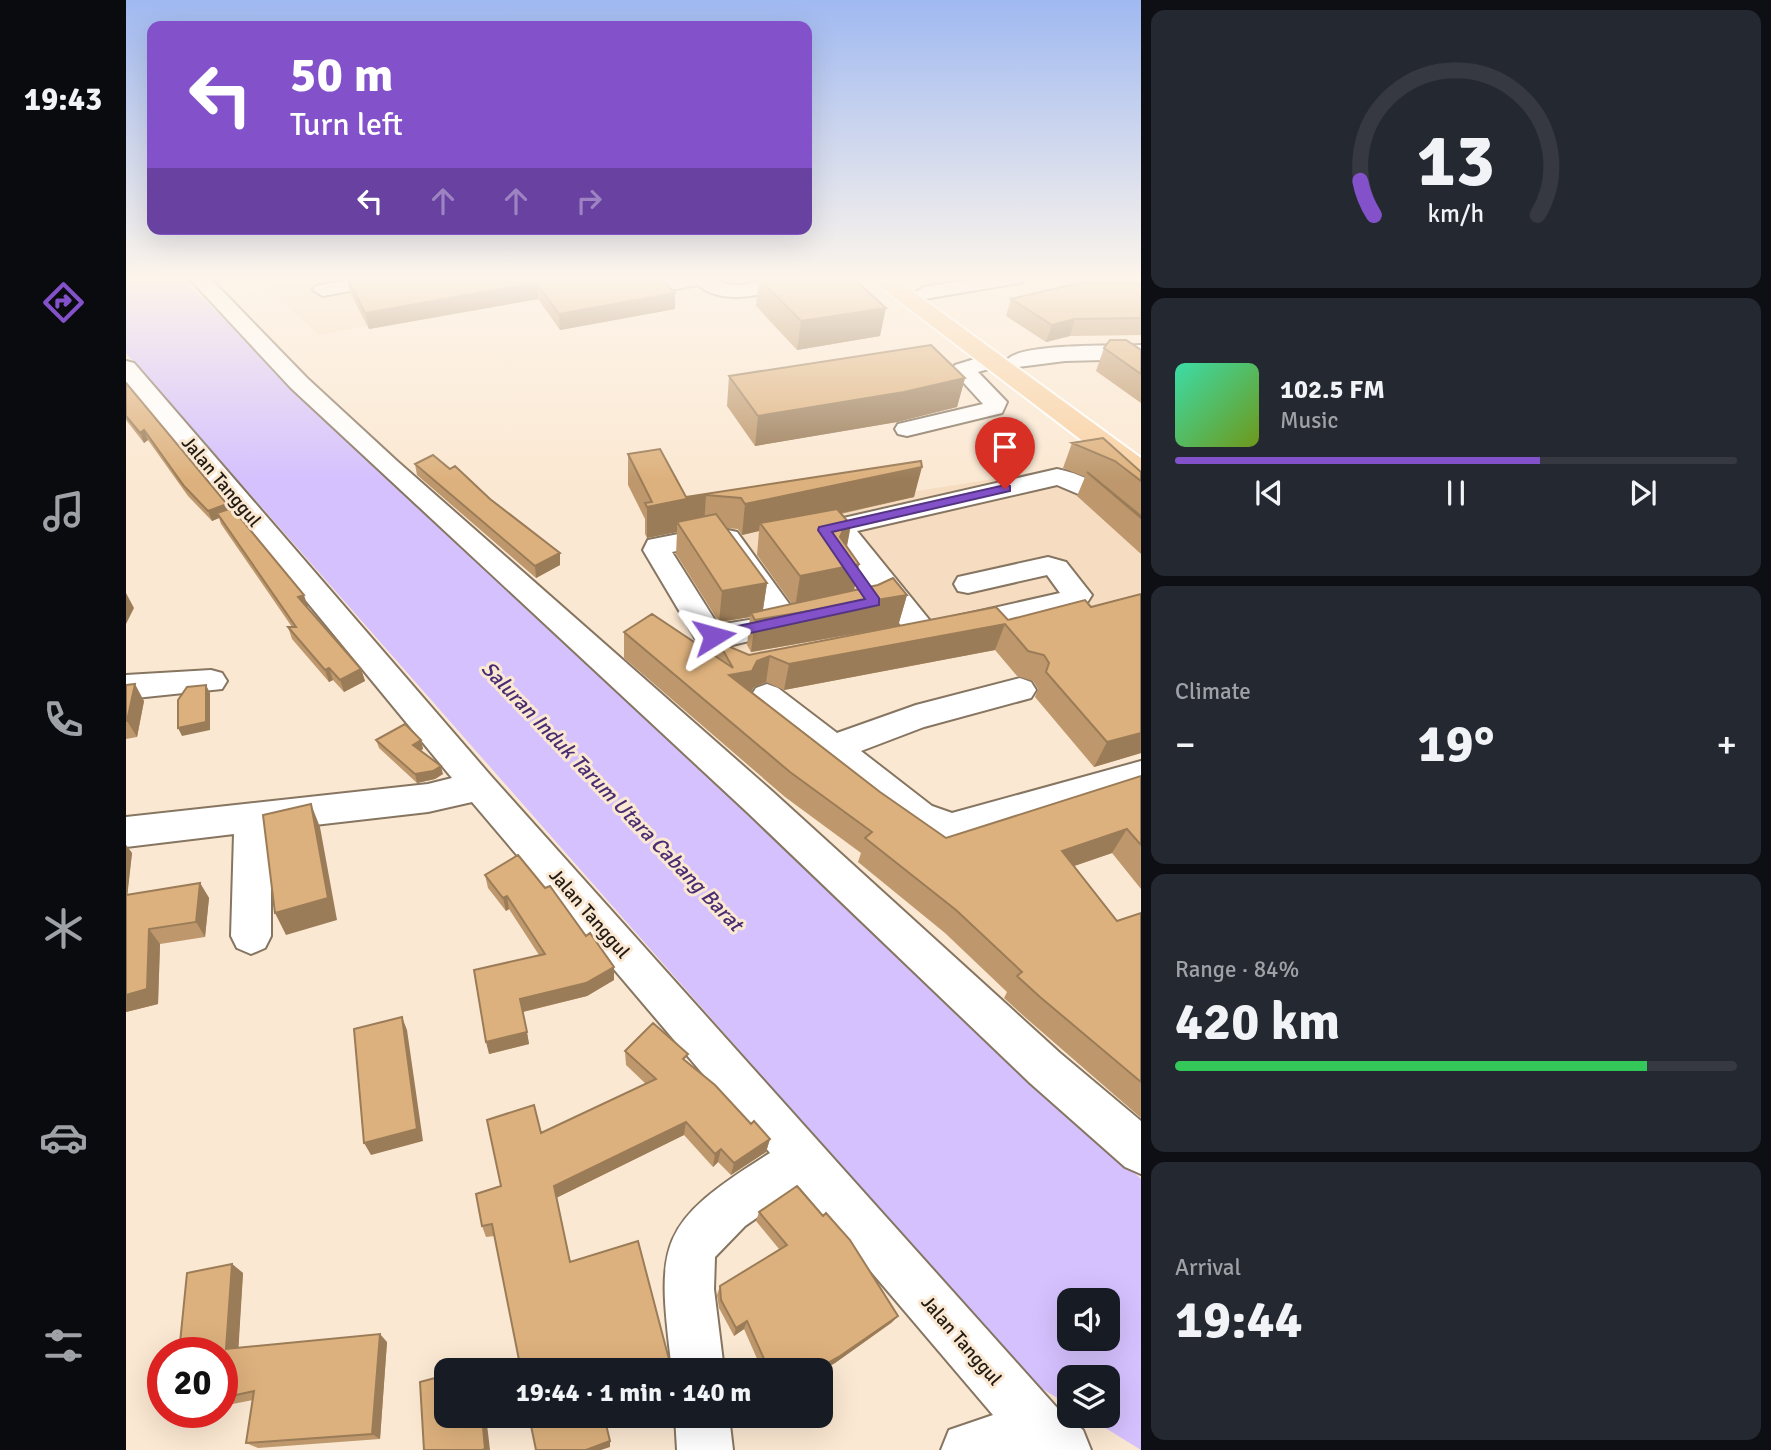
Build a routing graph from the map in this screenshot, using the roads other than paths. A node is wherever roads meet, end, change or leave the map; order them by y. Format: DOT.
graph roads {
  1 [pos="262,345"];
  2 [pos="968,345"];
  3 [pos="996,345"];
  4 [pos="1141,352"];
  5 [pos="1018,360"];
  6 [pos="990,361"];
  7 [pos="126,368"];
  8 [pos="907,429"];
  9 [pos="1141,451"];
  10 [pos="1141,472"];
  11 [pos="825,530"];
  12 [pos="1141,534"];
  13 [pos="968,584"];
  14 [pos="870,604"];
  15 [pos="822,615"];
  16 [pos="787,623"];
  17 [pos="724,637"];
  18 [pos="740,665"];
  19 [pos="211,681"];
  20 [pos="126,687"];
  21 [pos="1020,690"];
  22 [pos="767,696"];
  23 [pos="833,748"];
  24 [pos="1141,774"];
  25 [pos="479,786"];
  26 [pos="253,816"];
  27 [pos="126,832"];
  28 [pos="251,936"];
  29 [pos="1141,1151"];
  30 [pos="804,1158"];
  31 [pos="697,1358"];
  32 [pos="703,1428"];
  33 [pos="1051,1440"];
  34 [pos="705,1450"];
  35 [pos="969,1450"];
  1 -- 29 [label="street"];
  2 -- 6 [label="main road"];
  3 -- 5 [label="main road"];
  4 -- 5 [label="street"];
  5 -- 9 [label="main road"];
  6 -- 8 [label="street"];
  6 -- 10 [label="main road"];
  7 -- 25 [label="street, Jalan Tanggul"];
  11 -- 12 [label="street"];
  11 -- 13 [label="street"];
  11 -- 14 [label="street"];
  15 -- 16 [label="street"];
  16 -- 17 [label="street"];
  16 -- 17 [label="street"];
  17 -- 18 [label="street"];
  19 -- 20 [label="street"];
  21 -- 23 [label="street"];
  22 -- 23 [label="street"];
  23 -- 24 [label="street"];
  25 -- 26 [label="street"];
  25 -- 30 [label="street, Jalan Tanggul"];
  26 -- 27 [label="street"];
  26 -- 28 [label="street"];
  30 -- 31 [label="street"];
  30 -- 33 [label="street, Jalan Tanggul"];
  32 -- 34 [label="street"];
  33 -- 35 [label="street"];
}
